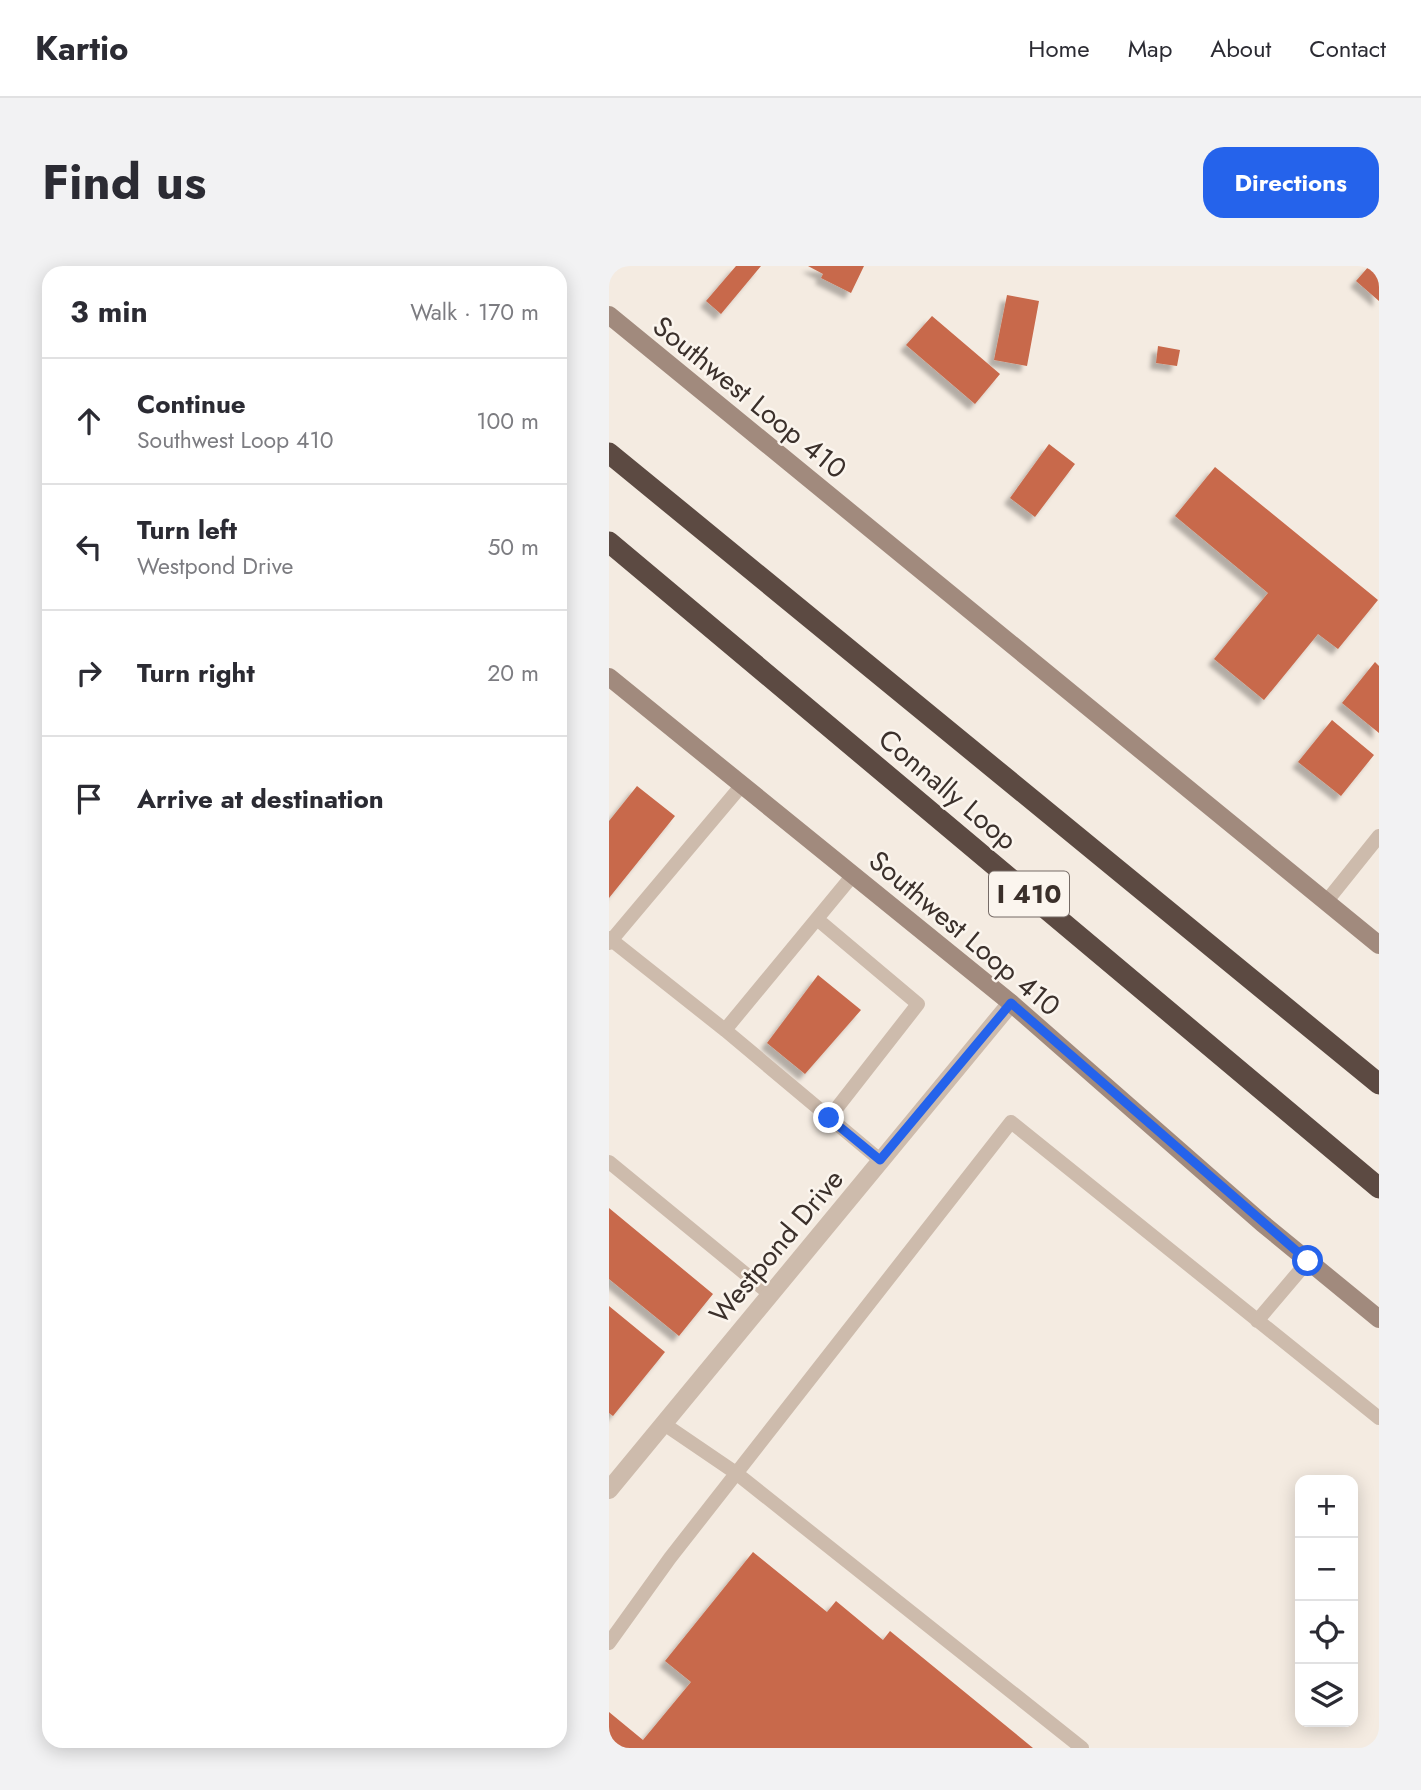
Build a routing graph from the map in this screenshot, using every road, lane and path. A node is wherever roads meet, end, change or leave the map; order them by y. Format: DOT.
graph roads {
  1 [pos="609,315"];
  2 [pos="609,453"];
  3 [pos="609,542"];
  4 [pos="609,677"];
  5 [pos="742,785"];
  6 [pos="1379,836"];
  7 [pos="853,875"];
  8 [pos="1326,902"];
  9 [pos="817,919"];
  10 [pos="610,941"];
  11 [pos="1379,945"];
  12 [pos="1011,1003"];
  13 [pos="725,1030"];
  14 [pos="1379,1084"];
  15 [pos="829,1118"];
  16 [pos="880,1160"];
  17 [pos="609,1162"];
  18 [pos="1379,1188"];
  19 [pos="1308,1261"];
  20 [pos="770,1294"];
  21 [pos="1379,1319"];
  22 [pos="1257,1321"];
  23 [pos="1379,1418"];
  24 [pos="664,1424"];
  25 [pos="736,1473"];
  26 [pos="610,1486"];
  27 [pos="609,1643"];
  28 [pos="1082,1748"];
  1 -- 8 [label="main road, Southwest Loop 410"];
  2 -- 14 [label="highway, Connally Loop / I 410"];
  3 -- 18 [label="highway, Connally Loop / I 410"];
  4 -- 5 [label="main road, Southwest Loop 410"];
  5 -- 7 [label="main road, Southwest Loop 410"];
  5 -- 10 [label="lane"];
  6 -- 8 [label="lane"];
  7 -- 9 [label="lane"];
  7 -- 12 [label="main road, Southwest Loop 410"];
  8 -- 11 [label="main road, Southwest Loop 410"];
  9 -- 13 [label="lane"];
  9 -- 15 [label="lane"];
  10 -- 13 [label="lane"];
  12 -- 16 [label="street, Westpond Drive"];
  12 -- 19 [label="main road, Southwest Loop 410"];
  13 -- 15 [label="lane"];
  15 -- 16 [label="lane"];
  16 -- 20 [label="street, Westpond Drive"];
  17 -- 20 [label="lane"];
  19 -- 21 [label="main road, Southwest Loop 410"];
  19 -- 22 [label="lane"];
  20 -- 24 [label="street, Westpond Drive"];
  22 -- 23 [label="lane"];
  22 -- 25 [label="lane"];
  24 -- 25 [label="lane"];
  24 -- 26 [label="street, Westpond Drive"];
  25 -- 27 [label="lane"];
  25 -- 28 [label="lane"];
}
